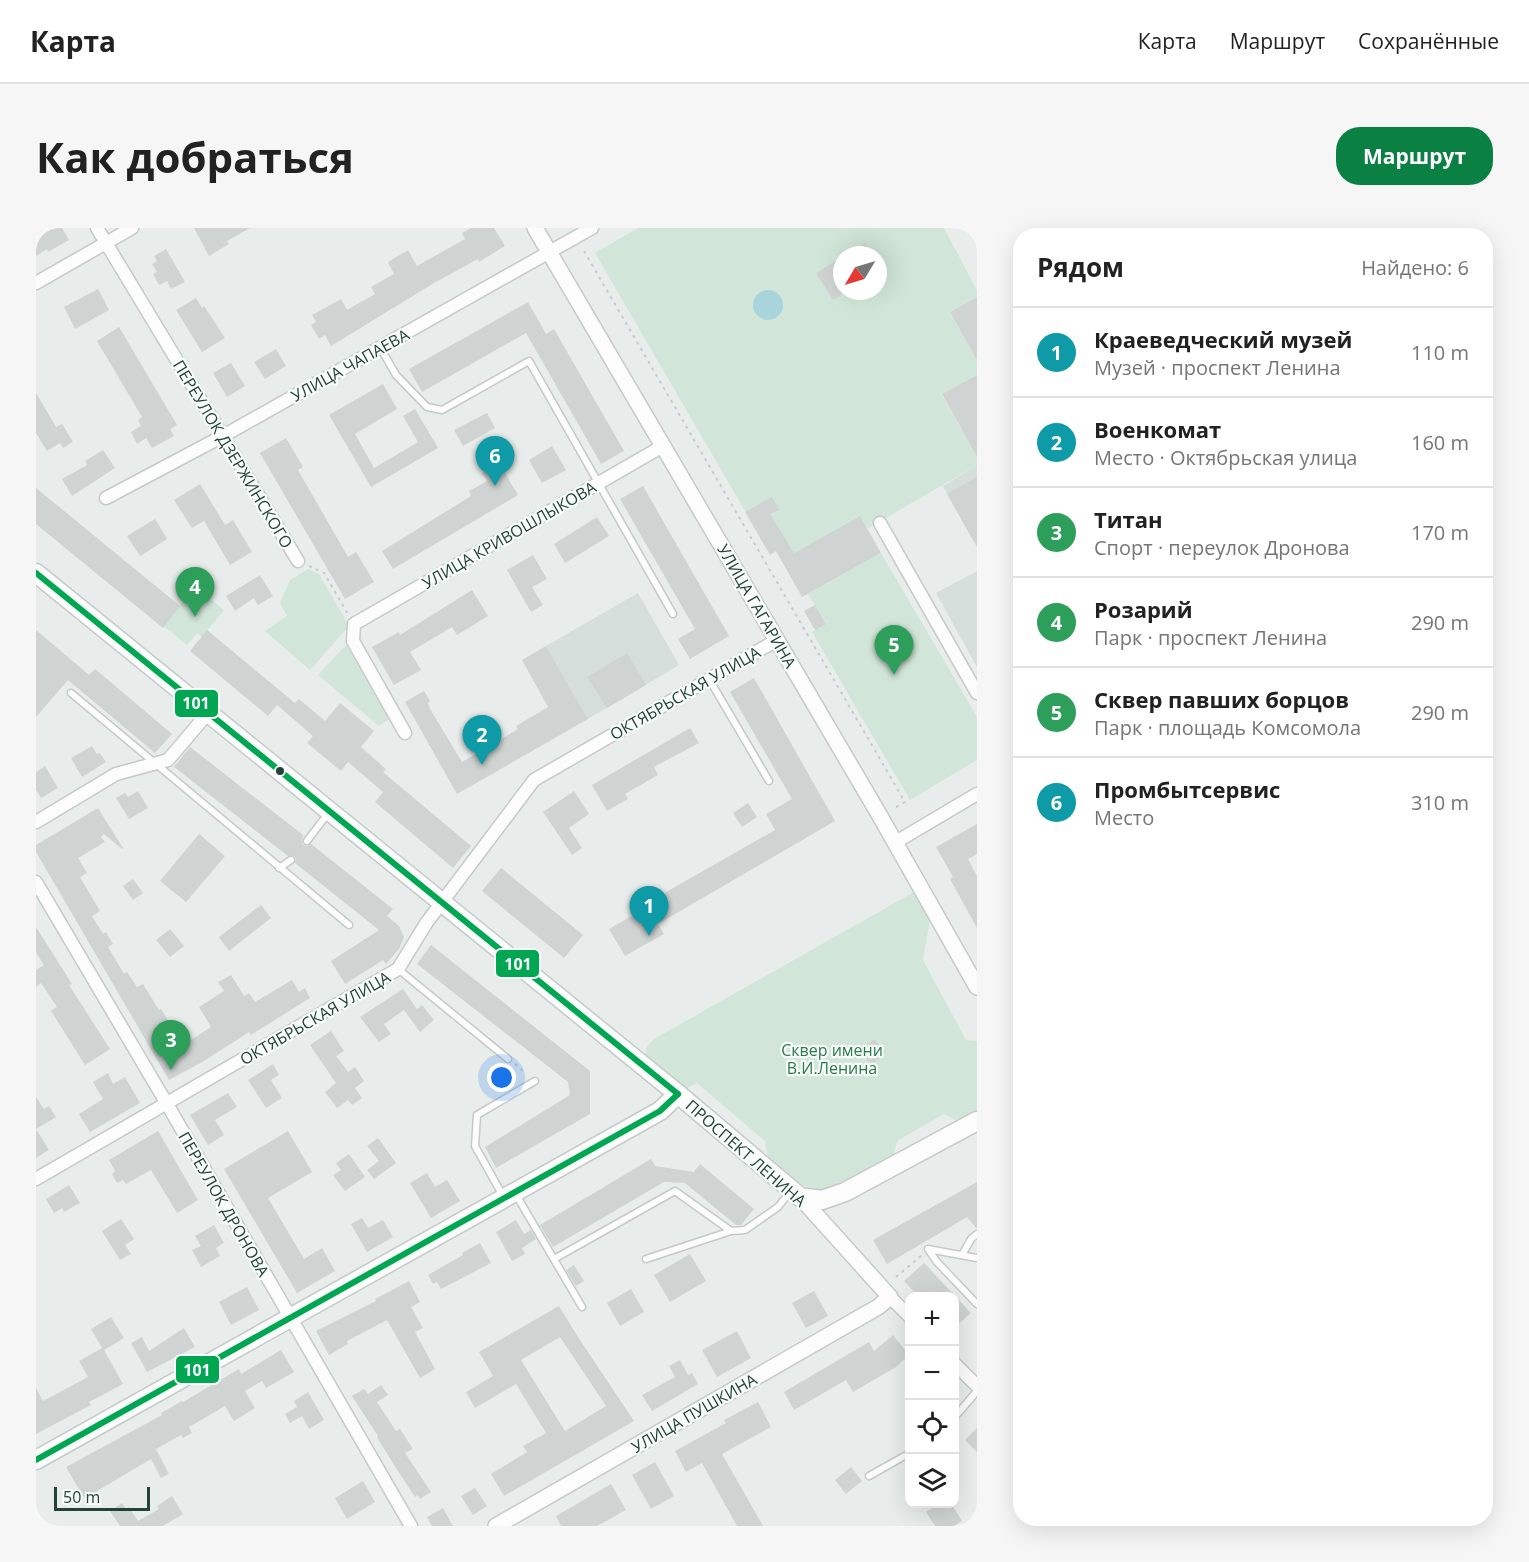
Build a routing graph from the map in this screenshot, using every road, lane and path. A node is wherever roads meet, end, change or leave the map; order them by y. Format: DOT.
graph roads {
  1 [pos="97,228"];
  2 [pos="132,228"];
  3 [pos="535,228"];
  4 [pos="592,228"];
  5 [pos="106,243"];
  6 [pos="584,251"];
  7 [pos="549,253"];
  8 [pos="36,283"];
  9 [pos="380,347"];
  10 [pos="223,436"];
  11 [pos="663,446"];
  12 [pos="599,483"];
  13 [pos="106,498"];
  14 [pos="880,523"];
  15 [pos="298,561"];
  16 [pos="36,573"];
  17 [pos="673,614"];
  18 [pos="354,624"];
  19 [pos="777,640"];
  20 [pos="709,680"];
  21 [pos="71,693"];
  22 [pos="977,693"];
  23 [pos="208,713"];
  24 [pos="405,733"];
  25 [pos="154,764"];
  26 [pos="769,781"];
  27 [pos="977,794"];
  28 [pos="329,811"];
  29 [pos="880,816"];
  30 [pos="36,822"];
  31 [pos="307,841"];
  32 [pos="896,843"];
  33 [pos="291,860"];
  34 [pos="279,868"];
  35 [pos="36,882"];
  36 [pos="442,904"];
  37 [pos="349,925"];
  38 [pos="398,969"];
  39 [pos="977,987"];
  40 [pos="508,1059"];
  41 [pos="535,1082"];
  42 [pos="678,1094"];
  43 [pos="167,1104"];
  44 [pos="977,1121"];
  45 [pos="36,1179"];
  46 [pos="796,1194"];
  47 [pos="510,1196"];
  48 [pos="731,1231"];
  49 [pos="977,1234"];
  50 [pos="928,1250"];
  51 [pos="962,1255"];
  52 [pos="977,1258"];
  53 [pos="554,1259"];
  54 [pos="646,1259"];
  55 [pos="896,1277"];
  56 [pos="890,1297"];
  57 [pos="977,1304"];
  58 [pos="582,1307"];
  59 [pos="905,1313"];
  60 [pos="290,1318"];
  61 [pos="959,1368"];
  62 [pos="977,1386"];
  63 [pos="977,1391"];
  64 [pos="959,1412"];
  65 [pos="907,1454"];
  66 [pos="36,1460"];
  67 [pos="868,1476"];
  68 [pos="411,1526"];
  69 [pos="496,1526"];
  1 -- 5 [label="street, ПЕРЕУЛОК ДЗЕРЖИНСКОГО"];
  2 -- 5 [label="street"];
  3 -- 7 [label="street, УЛИЦА ГАГАРИНА"];
  4 -- 7 [label="street, УЛИЦА ЧАПАЕВА"];
  5 -- 8 [label="street"];
  5 -- 10 [label="street, ПЕРЕУЛОК ДЗЕРЖИНСКОГО"];
  6 -- 29 [label="path"];
  7 -- 9 [label="street, УЛИЦА ЧАПАЕВА"];
  7 -- 11 [label="street, УЛИЦА ГАГАРИНА"];
  9 -- 10 [label="street, УЛИЦА ЧАПАЕВА"];
  9 -- 12 [label="lane"];
  10 -- 13 [label="street, УЛИЦА ЧАПАЕВА"];
  10 -- 15 [label="street, ПЕРЕУЛОК ДЗЕРЖИНСКОГО"];
  11 -- 12 [label="street, УЛИЦА КРИВОШЛЫКОВА"];
  11 -- 19 [label="street, УЛИЦА ГАГАРИНА"];
  12 -- 17 [label="lane"];
  12 -- 18 [label="street, УЛИЦА КРИВОШЛЫКОВА"];
  14 -- 22 [label="street"];
  15 -- 18 [label="path, ПЕРЕУЛОК ДЗЕРЖИНСКОГО"];
  16 -- 23 [label="main road, ПРОСПЕКТ ЛЕНИНА"];
  18 -- 24 [label="street"];
  19 -- 20 [label="street, ОКТЯБРЬСКАЯ УЛИЦА"];
  19 -- 29 [label="street, УЛИЦА ГАГАРИНА"];
  20 -- 26 [label="lane"];
  20 -- 36 [label="street, ОКТЯБРЬСКАЯ УЛИЦА"];
  21 -- 25 [label="lane"];
  23 -- 25 [label="street"];
  23 -- 28 [label="main road, ПРОСПЕКТ ЛЕНИНА"];
  25 -- 30 [label="street"];
  25 -- 34 [label="lane"];
  27 -- 32 [label="street"];
  28 -- 31 [label="lane"];
  28 -- 36 [label="main road, ПРОСПЕКТ ЛЕНИНА"];
  29 -- 32 [label="street, УЛИЦА ГАГАРИНА"];
  32 -- 39 [label="street, УЛИЦА ГАГАРИНА"];
  33 -- 34 [label="lane"];
  34 -- 37 [label="lane"];
  35 -- 43 [label="street, ПЕРЕУЛОК ДРОНОВА"];
  36 -- 38 [label="street, ОКТЯБРЬСКАЯ УЛИЦА"];
  36 -- 42 [label="main road, ПРОСПЕКТ ЛЕНИНА"];
  38 -- 40 [label="lane"];
  38 -- 43 [label="street, ОКТЯБРЬСКАЯ УЛИЦА"];
  40 -- 41 [label="path"];
  41 -- 47 [label="lane"];
  42 -- 46 [label="main road, ПРОСПЕКТ ЛЕНИНА"];
  42 -- 47 [label="main road"];
  43 -- 45 [label="street, ОКТЯБРЬСКАЯ УЛИЦА"];
  43 -- 60 [label="street, ПЕРЕУЛОК ДРОНОВА"];
  44 -- 46 [label="main road"];
  46 -- 48 [label="lane"];
  46 -- 56 [label="street, ПРОСПЕКТ ЛЕНИНА"];
  47 -- 53 [label="lane"];
  47 -- 60 [label="main road"];
  48 -- 53 [label="lane"];
  48 -- 54 [label="lane"];
  49 -- 51 [label="lane"];
  50 -- 51 [label="lane"];
  50 -- 55 [label="path"];
  50 -- 57 [label="lane"];
  51 -- 52 [label="lane"];
  53 -- 58 [label="lane"];
  56 -- 59 [label="street, ПРОСПЕКТ ЛЕНИНА"];
  56 -- 69 [label="street, УЛИЦА ПУШКИНА"];
  60 -- 66 [label="main road"];
  60 -- 68 [label="street, ПЕРЕУЛОК ДРОНОВА"];
  61 -- 62 [label="street"];
  63 -- 64 [label="lane"];
  65 -- 67 [label="lane"];
}
